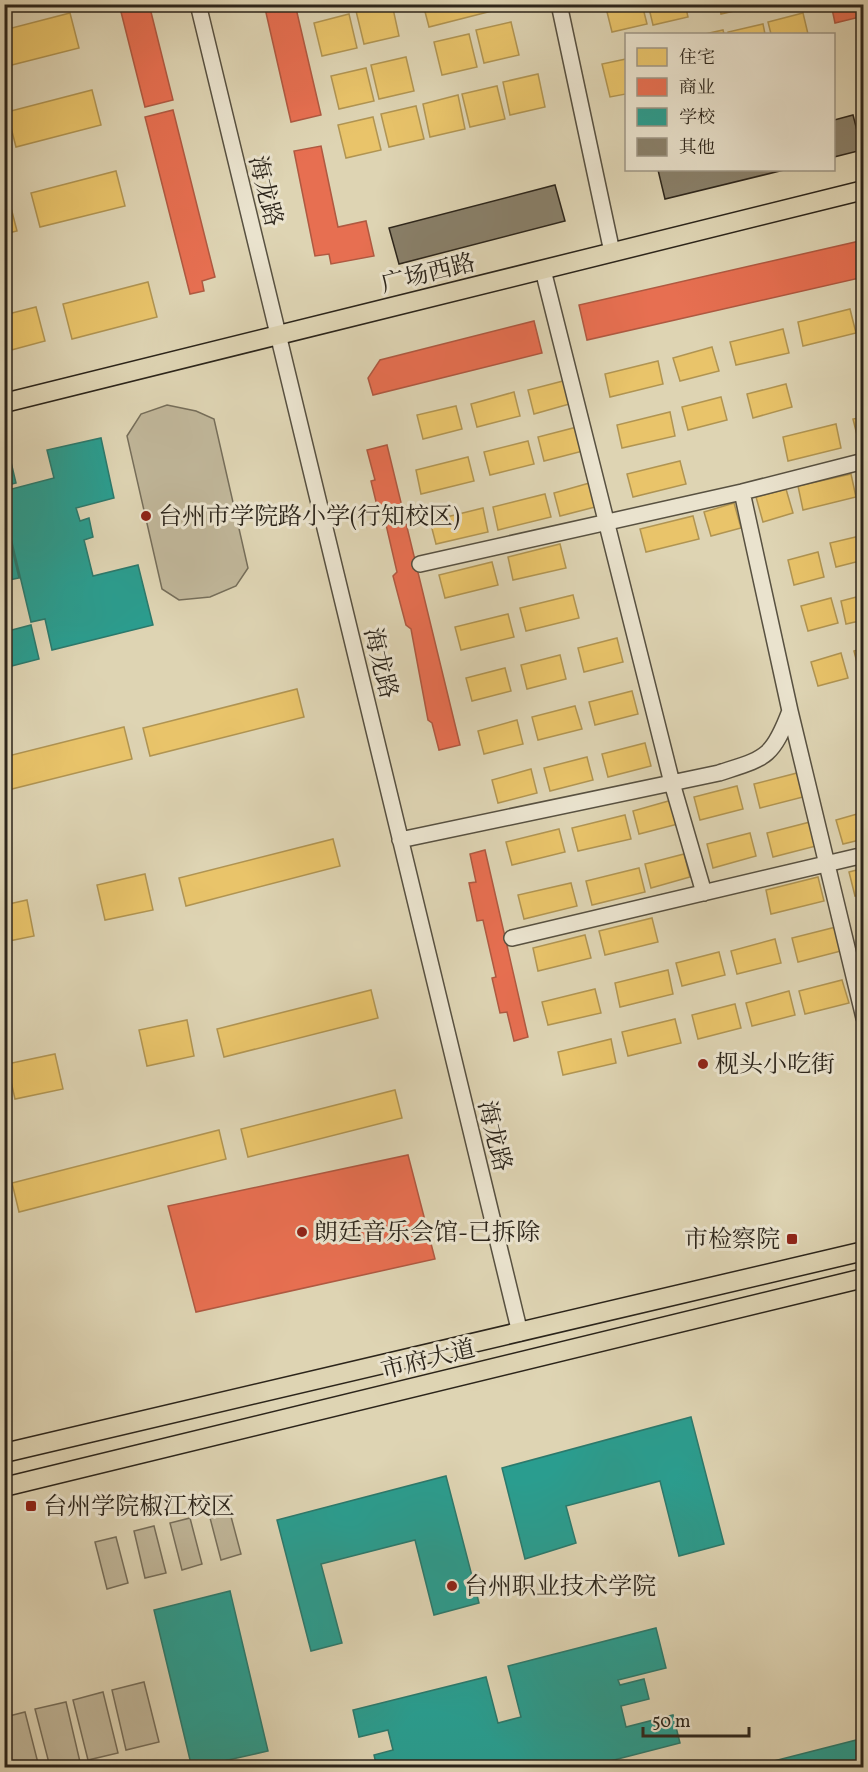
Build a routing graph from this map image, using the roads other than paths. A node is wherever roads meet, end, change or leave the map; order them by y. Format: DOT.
graph roads {
  1 [pos="198,4"];
  2 [pos="559,4"];
  3 [pos="864,190"];
  4 [pos="612,252"];
  5 [pos="543,270"];
  6 [pos="279,335"];
  7 [pos="4,403"];
  8 [pos="864,461"];
  9 [pos="742,492"];
  10 [pos="607,521"];
  11 [pos="420,564"];
  12 [pos="790,711"];
  13 [pos="672,783"];
  14 [pos="400,840"];
  15 [pos="864,855"];
  16 [pos="827,864"];
  17 [pos="704,893"];
  18 [pos="512,938"];
  19 [pos="864,1018"];
  20 [pos="864,1251"];
  21 [pos="864,1278"];
  22 [pos="520,1333"];
  23 [pos="98,1432"];
  24 [pos="4,1441"];
  25 [pos="4,1454"];
  26 [pos="4,1487"];
  1 -- 6 [label="street, 海龙路"];
  2 -- 4 [label="street"];
  3 -- 4 [label="main road, 广场西路"];
  4 -- 5 [label="main road, 广场西路"];
  5 -- 6 [label="main road, 广场西路"];
  5 -- 10 [label="street"];
  6 -- 7 [label="main road, 广场西路"];
  6 -- 14 [label="street, 海龙路"];
  8 -- 9 [label="street"];
  9 -- 10 [label="street"];
  9 -- 12 [label="street"];
  10 -- 11 [label="street"];
  10 -- 13 [label="street"];
  12 -- 13 [label="street"];
  12 -- 16 [label="street"];
  13 -- 14 [label="street"];
  13 -- 17 [label="street"];
  14 -- 22 [label="street, 海龙路"];
  15 -- 16 [label="street"];
  16 -- 17 [label="street"];
  16 -- 19 [label="street"];
  17 -- 18 [label="street"];
  20 -- 22 [label="main road, 市府大道"];
  21 -- 26 [label="main road, 市府大道"];
  22 -- 23 [label="main road, 市府大道"];
  23 -- 24 [label="main road"];
  23 -- 25 [label="main road, 市府大道"];
}
